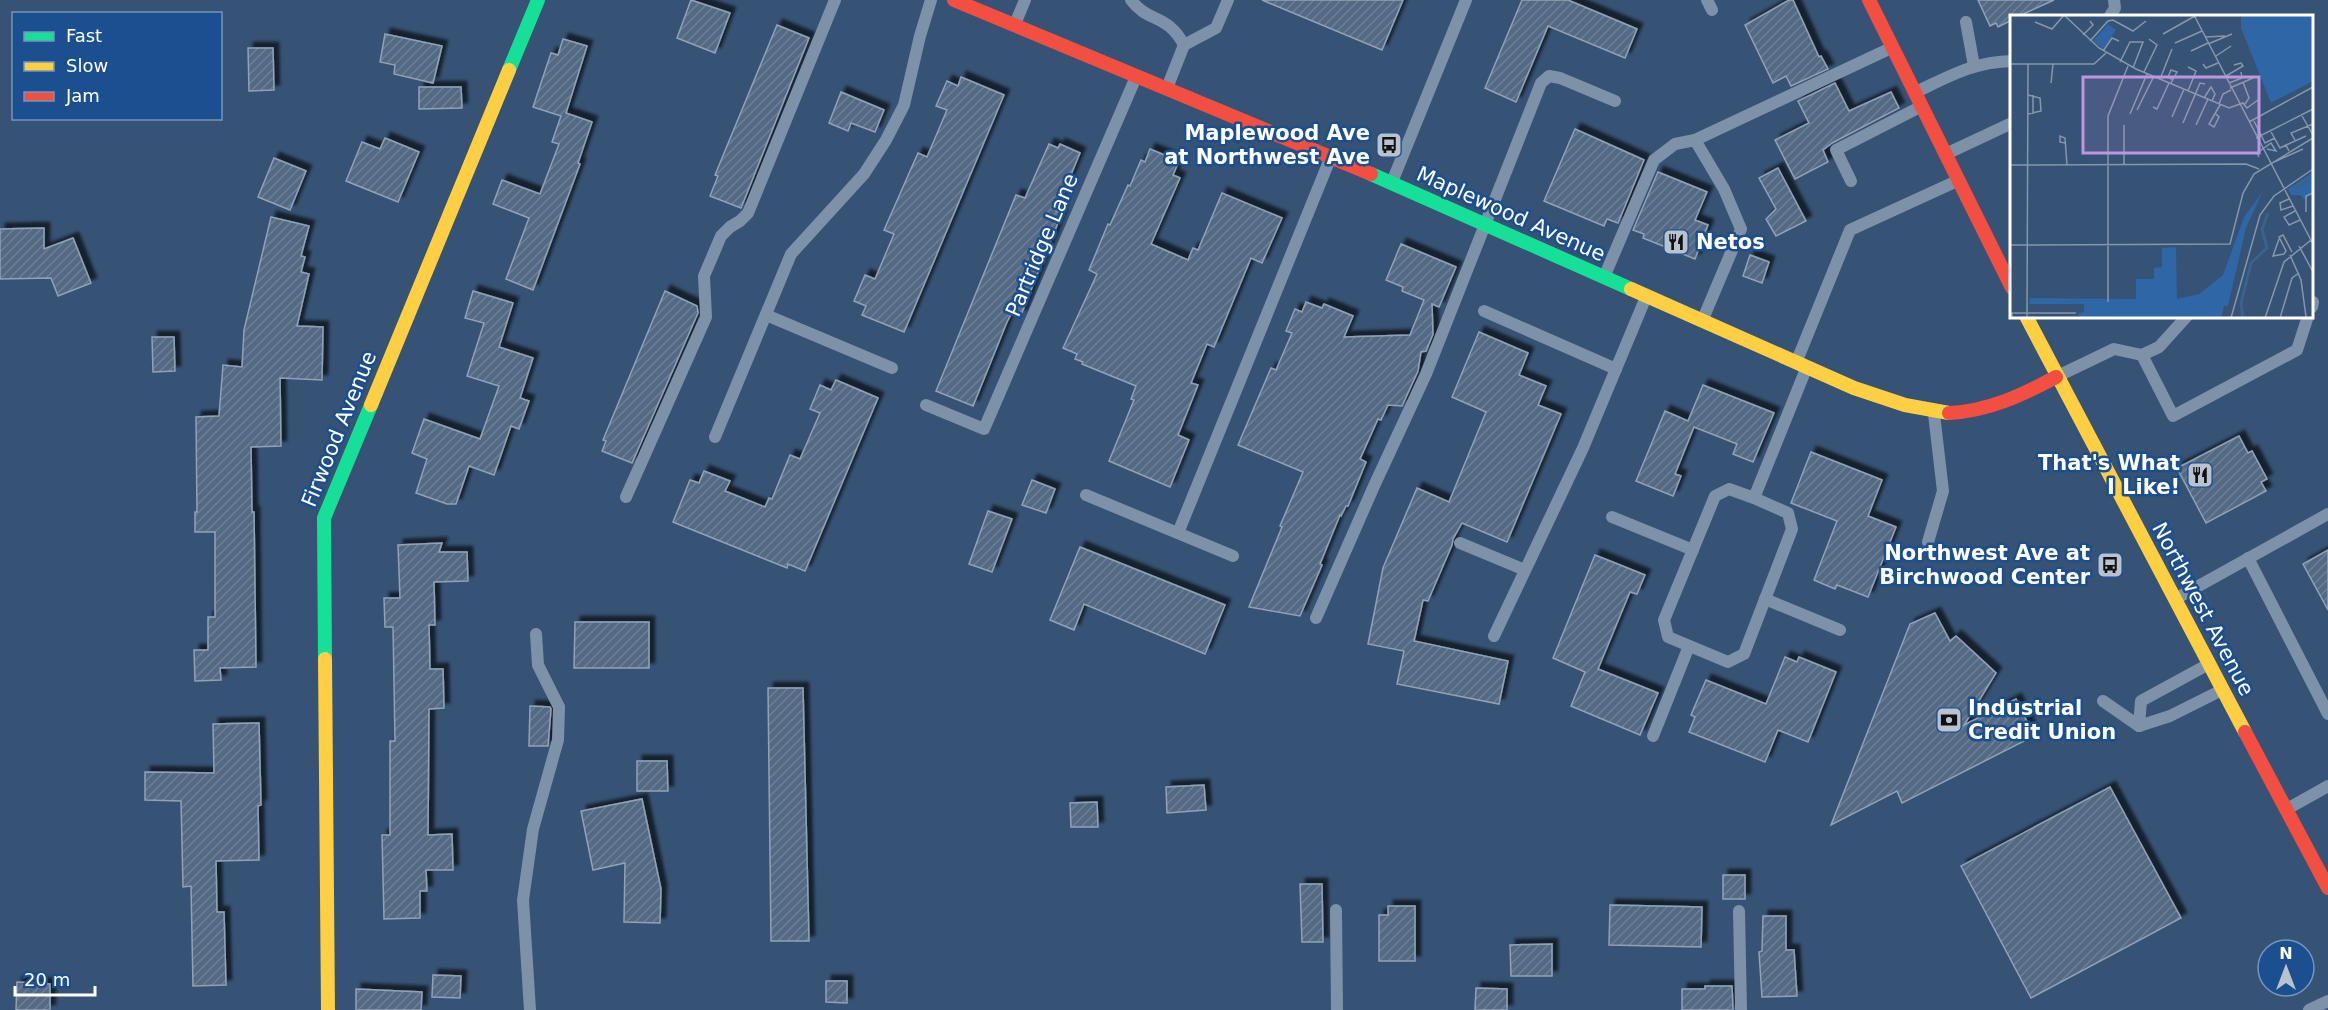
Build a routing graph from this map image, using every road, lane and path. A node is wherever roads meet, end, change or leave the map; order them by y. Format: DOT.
graph roads {
  1 [pos="538,0"];
  2 [pos="835,0"];
  3 [pos="932,0"];
  4 [pos="954,0"];
  5 [pos="1025,0"];
  6 [pos="1131,0"];
  7 [pos="1228,0"];
  8 [pos="1466,0"];
  9 [pos="1869,0"];
  10 [pos="2114,0"];
  11 [pos="2110,15"];
  12 [pos="1966,22"];
  13 [pos="1015,26"];
  14 [pos="1184,45"];
  15 [pos="1892,48"];
  16 [pos="2010,62"];
  17 [pos="1974,66"];
  18 [pos="1136,76"];
  19 [pos="1167,89"];
  20 [pos="1915,93"];
  21 [pos="1615,101"];
  22 [pos="1921,106"];
  23 [pos="2010,124"];
  24 [pos="1695,140"];
  25 [pos="1945,155"];
  26 [pos="1331,158"];
  27 [pos="1851,181"];
  28 [pos="1958,181"];
  29 [pos="1391,184"];
  30 [pos="1486,224"];
  31 [pos="1604,277"];
  32 [pos="2010,284"];
  33 [pos="1646,296"];
  34 [pos="1484,311"];
  35 [pos="766,315"];
  36 [pos="2027,318"];
  37 [pos="2185,318"];
  38 [pos="2307,318"];
  39 [pos="1702,320"];
  40 [pos="2142,355"];
  41 [pos="1801,366"];
  42 [pos="892,368"];
  43 [pos="1616,369"];
  44 [pos="2056,377"];
  45 [pos="926,405"];
  46 [pos="1933,411"];
  47 [pos="715,437"];
  48 [pos="1086,495"];
  49 [pos="626,497"];
  50 [pos="1754,498"];
  51 [pos="2328,514"];
  52 [pos="1612,517"];
  53 [pos="1178,533"];
  54 [pos="1928,542"];
  55 [pos="1460,543"];
  56 [pos="1693,550"];
  57 [pos="1233,556"];
  58 [pos="2248,558"];
  59 [pos="1525,570"];
  60 [pos="1765,599"];
  61 [pos="2175,600"];
  62 [pos="1316,618"];
  63 [pos="1840,630"];
  64 [pos="536,634"];
  65 [pos="1494,636"];
  66 [pos="1689,646"];
  67 [pos="2209,664"];
  68 [pos="2222,690"];
  69 [pos="2103,701"];
  70 [pos="2328,714"];
  71 [pos="2139,726"];
  72 [pos="1653,735"];
  73 [pos="2328,786"];
  74 [pos="2286,810"];
  75 [pos="2328,888"];
  76 [pos="1336,910"];
  77 [pos="1739,911"];
  78 [pos="2328,1001"];
  79 [pos="328,1010"];
  80 [pos="530,1010"];
  81 [pos="1337,1010"];
  82 [pos="1741,1010"];
  83 [pos="2309,1010"];
  1 -- 79 [label="street, Firwood Avenue"];
  2 -- 49 [label="lane"];
  3 -- 35 [label="lane"];
  4 -- 13 [label="street, Maplewood Avenue"];
  5 -- 13 [label="lane"];
  6 -- 14 [label="lane"];
  7 -- 14 [label="lane"];
  8 -- 29 [label="lane"];
  9 -- 15 [label="street"];
  10 -- 11 [label="lane"];
  12 -- 17 [label="lane"];
  13 -- 18 [label="street, Maplewood Avenue"];
  14 -- 19 [label="lane"];
  15 -- 20 [label="street"];
  15 -- 24 [label="lane"];
  16 -- 17 [label="lane"];
  17 -- 20 [label="lane"];
  18 -- 19 [label="street, Maplewood Avenue"];
  18 -- 45 [label="lane, Partridge Lane"];
  19 -- 26 [label="street, Maplewood Avenue"];
  20 -- 22 [label="street"];
  21 -- 30 [label="lane"];
  22 -- 25 [label="street"];
  22 -- 27 [label="lane"];
  23 -- 25 [label="lane"];
  24 -- 31 [label="lane"];
  24 -- 39 [label="lane"];
  25 -- 28 [label="street"];
  26 -- 29 [label="street, Maplewood Avenue"];
  26 -- 53 [label="lane"];
  28 -- 32 [label="street"];
  28 -- 41 [label="lane"];
  29 -- 30 [label="street, Maplewood Avenue"];
  30 -- 31 [label="street, Maplewood Avenue"];
  30 -- 62 [label="lane"];
  31 -- 33 [label="street, Maplewood Avenue"];
  33 -- 39 [label="street, Maplewood Avenue"];
  33 -- 43 [label="lane"];
  34 -- 43 [label="lane"];
  35 -- 42 [label="lane"];
  35 -- 47 [label="lane"];
  36 -- 44 [label="street, Northwest Avenue"];
  37 -- 40 [label="lane"];
  38 -- 40 [label="lane"];
  39 -- 41 [label="street, Maplewood Avenue"];
  40 -- 44 [label="lane"];
  41 -- 46 [label="street, Maplewood Avenue"];
  41 -- 50 [label="lane"];
  43 -- 59 [label="lane"];
  44 -- 46 [label="street, Maplewood Avenue"];
  44 -- 61 [label="street, Northwest Avenue"];
  46 -- 54 [label="lane"];
  48 -- 53 [label="lane"];
  50 -- 56 [label="lane"];
  50 -- 60 [label="lane"];
  51 -- 58 [label="lane"];
  52 -- 56 [label="lane"];
  53 -- 57 [label="lane"];
  55 -- 59 [label="lane"];
  56 -- 66 [label="lane"];
  58 -- 61 [label="lane"];
  58 -- 70 [label="lane"];
  59 -- 65 [label="lane"];
  60 -- 63 [label="lane"];
  60 -- 66 [label="lane"];
  61 -- 67 [label="street, Northwest Avenue"];
  64 -- 80 [label="lane"];
  66 -- 72 [label="lane"];
  67 -- 68 [label="street, Northwest Avenue"];
  67 -- 71 [label="lane"];
  68 -- 71 [label="lane"];
  68 -- 74 [label="street, Northwest Avenue"];
  69 -- 71 [label="lane"];
  73 -- 74 [label="lane"];
  74 -- 75 [label="street, Northwest Avenue"];
  76 -- 81 [label="lane"];
  77 -- 82 [label="lane"];
  78 -- 83 [label="lane"];
}
